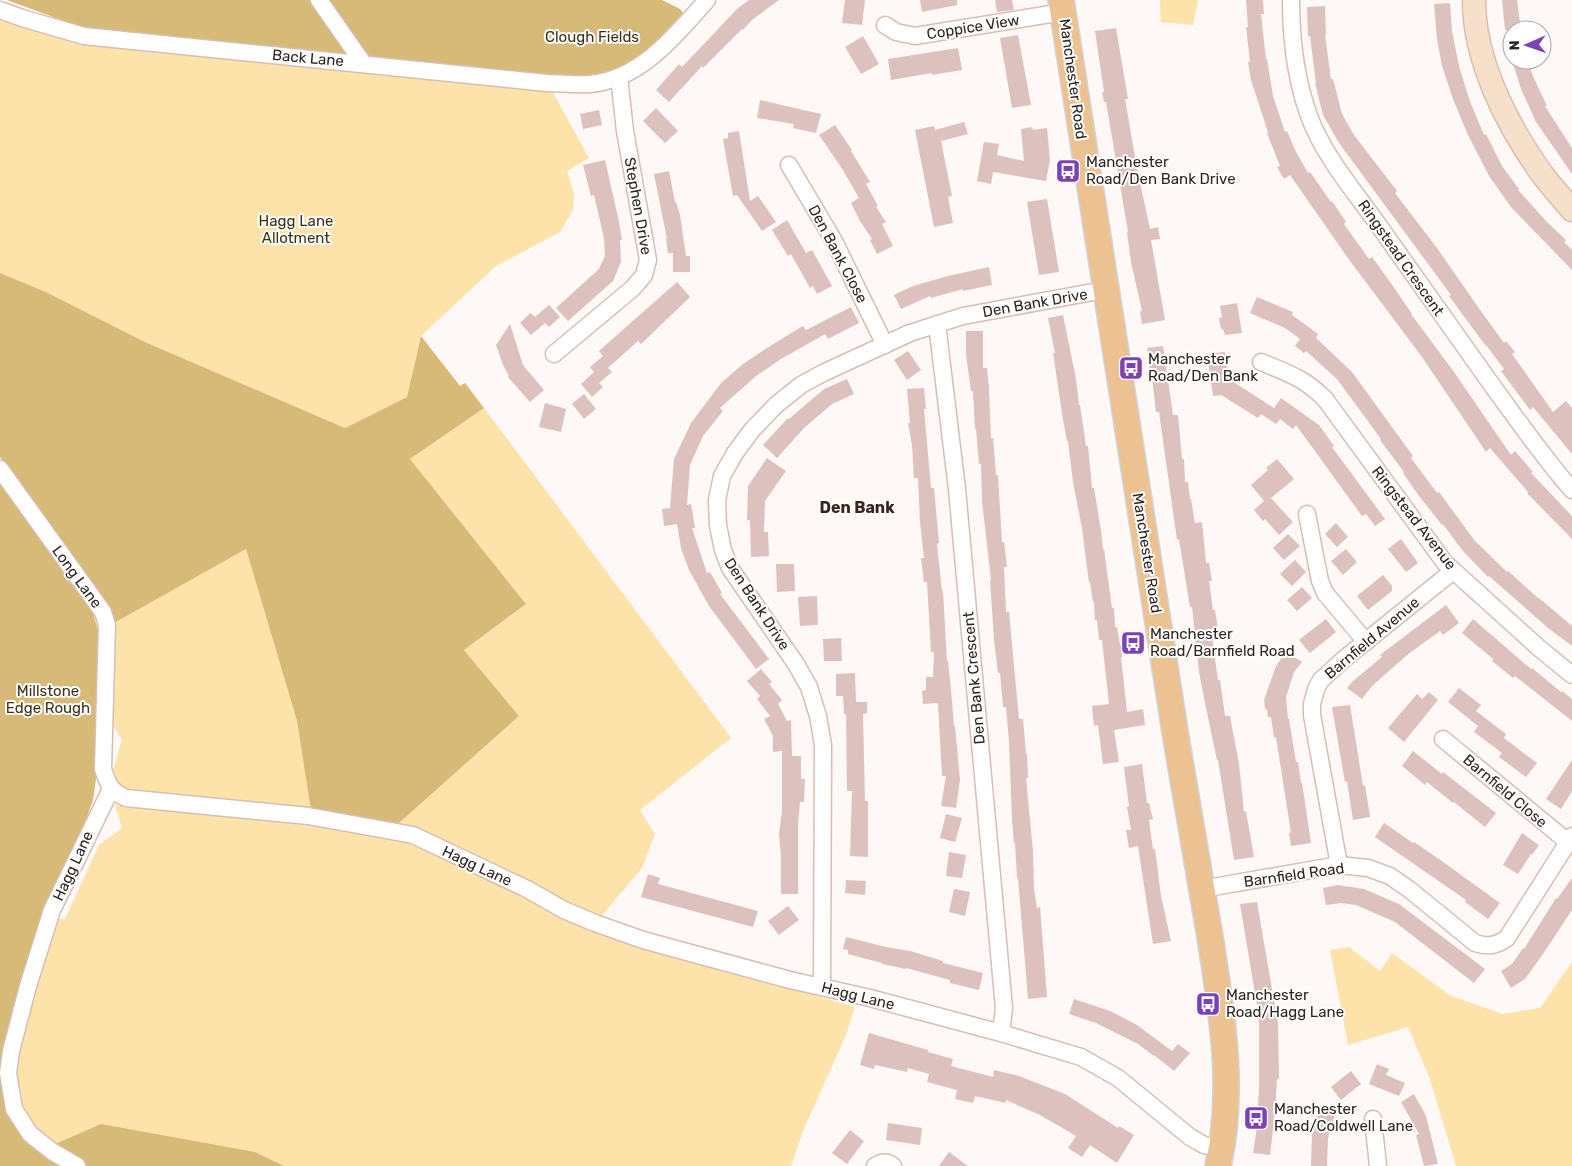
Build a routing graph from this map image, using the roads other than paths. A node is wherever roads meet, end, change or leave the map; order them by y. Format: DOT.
graph roads {
  1 [pos="319,0"];
  2 [pos="707,0"];
  3 [pos="1291,0"];
  4 [pos="1474,0"];
  5 [pos="1062,6"];
  6 [pos="0,10"];
  7 [pos="885,25"];
  8 [pos="362,63"];
  9 [pos="619,77"];
  10 [pos="788,165"];
  11 [pos="1572,210"];
  12 [pos="1104,290"];
  13 [pos="937,324"];
  14 [pos="885,345"];
  15 [pos="554,354"];
  16 [pos="1261,362"];
  17 [pos="0,469"];
  18 [pos="1572,490"];
  19 [pos="1307,514"];
  20 [pos="1453,571"];
  21 [pos="1366,642"];
  22 [pos="1572,675"];
  23 [pos="1443,739"];
  24 [pos="111,789"];
  25 [pos="1570,839"];
  26 [pos="1340,865"];
  27 [pos="1202,889"];
  28 [pos="822,987"];
  29 [pos="1001,1033"];
  30 [pos="1373,1119"];
  31 [pos="1220,1157"];
  32 [pos="78,1166"];
  33 [pos="875,1166"];
  34 [pos="893,1166"];
  35 [pos="1378,1166"];
  1 -- 8 [label="street"];
  2 -- 9 [label="street, Back Lane"];
  3 -- 18 [label="street, Ringstead Crescent"];
  4 -- 11 [label="street"];
  5 -- 7 [label="street, Coppice View"];
  5 -- 12 [label="main road, Manchester Road"];
  6 -- 8 [label="street, Back Lane"];
  8 -- 9 [label="street, Back Lane"];
  9 -- 15 [label="street, Stephen Drive"];
  10 -- 14 [label="street, Den Bank Close"];
  12 -- 13 [label="street, Den Bank Drive"];
  12 -- 27 [label="main road, Manchester Road"];
  13 -- 14 [label="street, Den Bank Drive"];
  13 -- 29 [label="street, Den Bank Crescent"];
  14 -- 28 [label="street, Den Bank Drive"];
  16 -- 20 [label="street, Ringstead Avenue"];
  17 -- 24 [label="street, Long Lane"];
  19 -- 21 [label="street"];
  20 -- 21 [label="street, Barnfield Avenue"];
  20 -- 22 [label="street, Ringstead Avenue"];
  21 -- 26 [label="street, Barnfield Avenue"];
  23 -- 25 [label="street, Barnfield Close"];
  24 -- 28 [label="street, Hagg Lane"];
  24 -- 32 [label="street, Hagg Lane"];
  25 -- 26 [label="street, Barnfield Road"];
  26 -- 27 [label="street, Barnfield Road"];
  27 -- 31 [label="main road, Manchester Road"];
  28 -- 29 [label="street, Hagg Lane"];
  29 -- 31 [label="street, Hagg Lane"];
  30 -- 35 [label="street"];
  33 -- 34 [label="street"];
}
